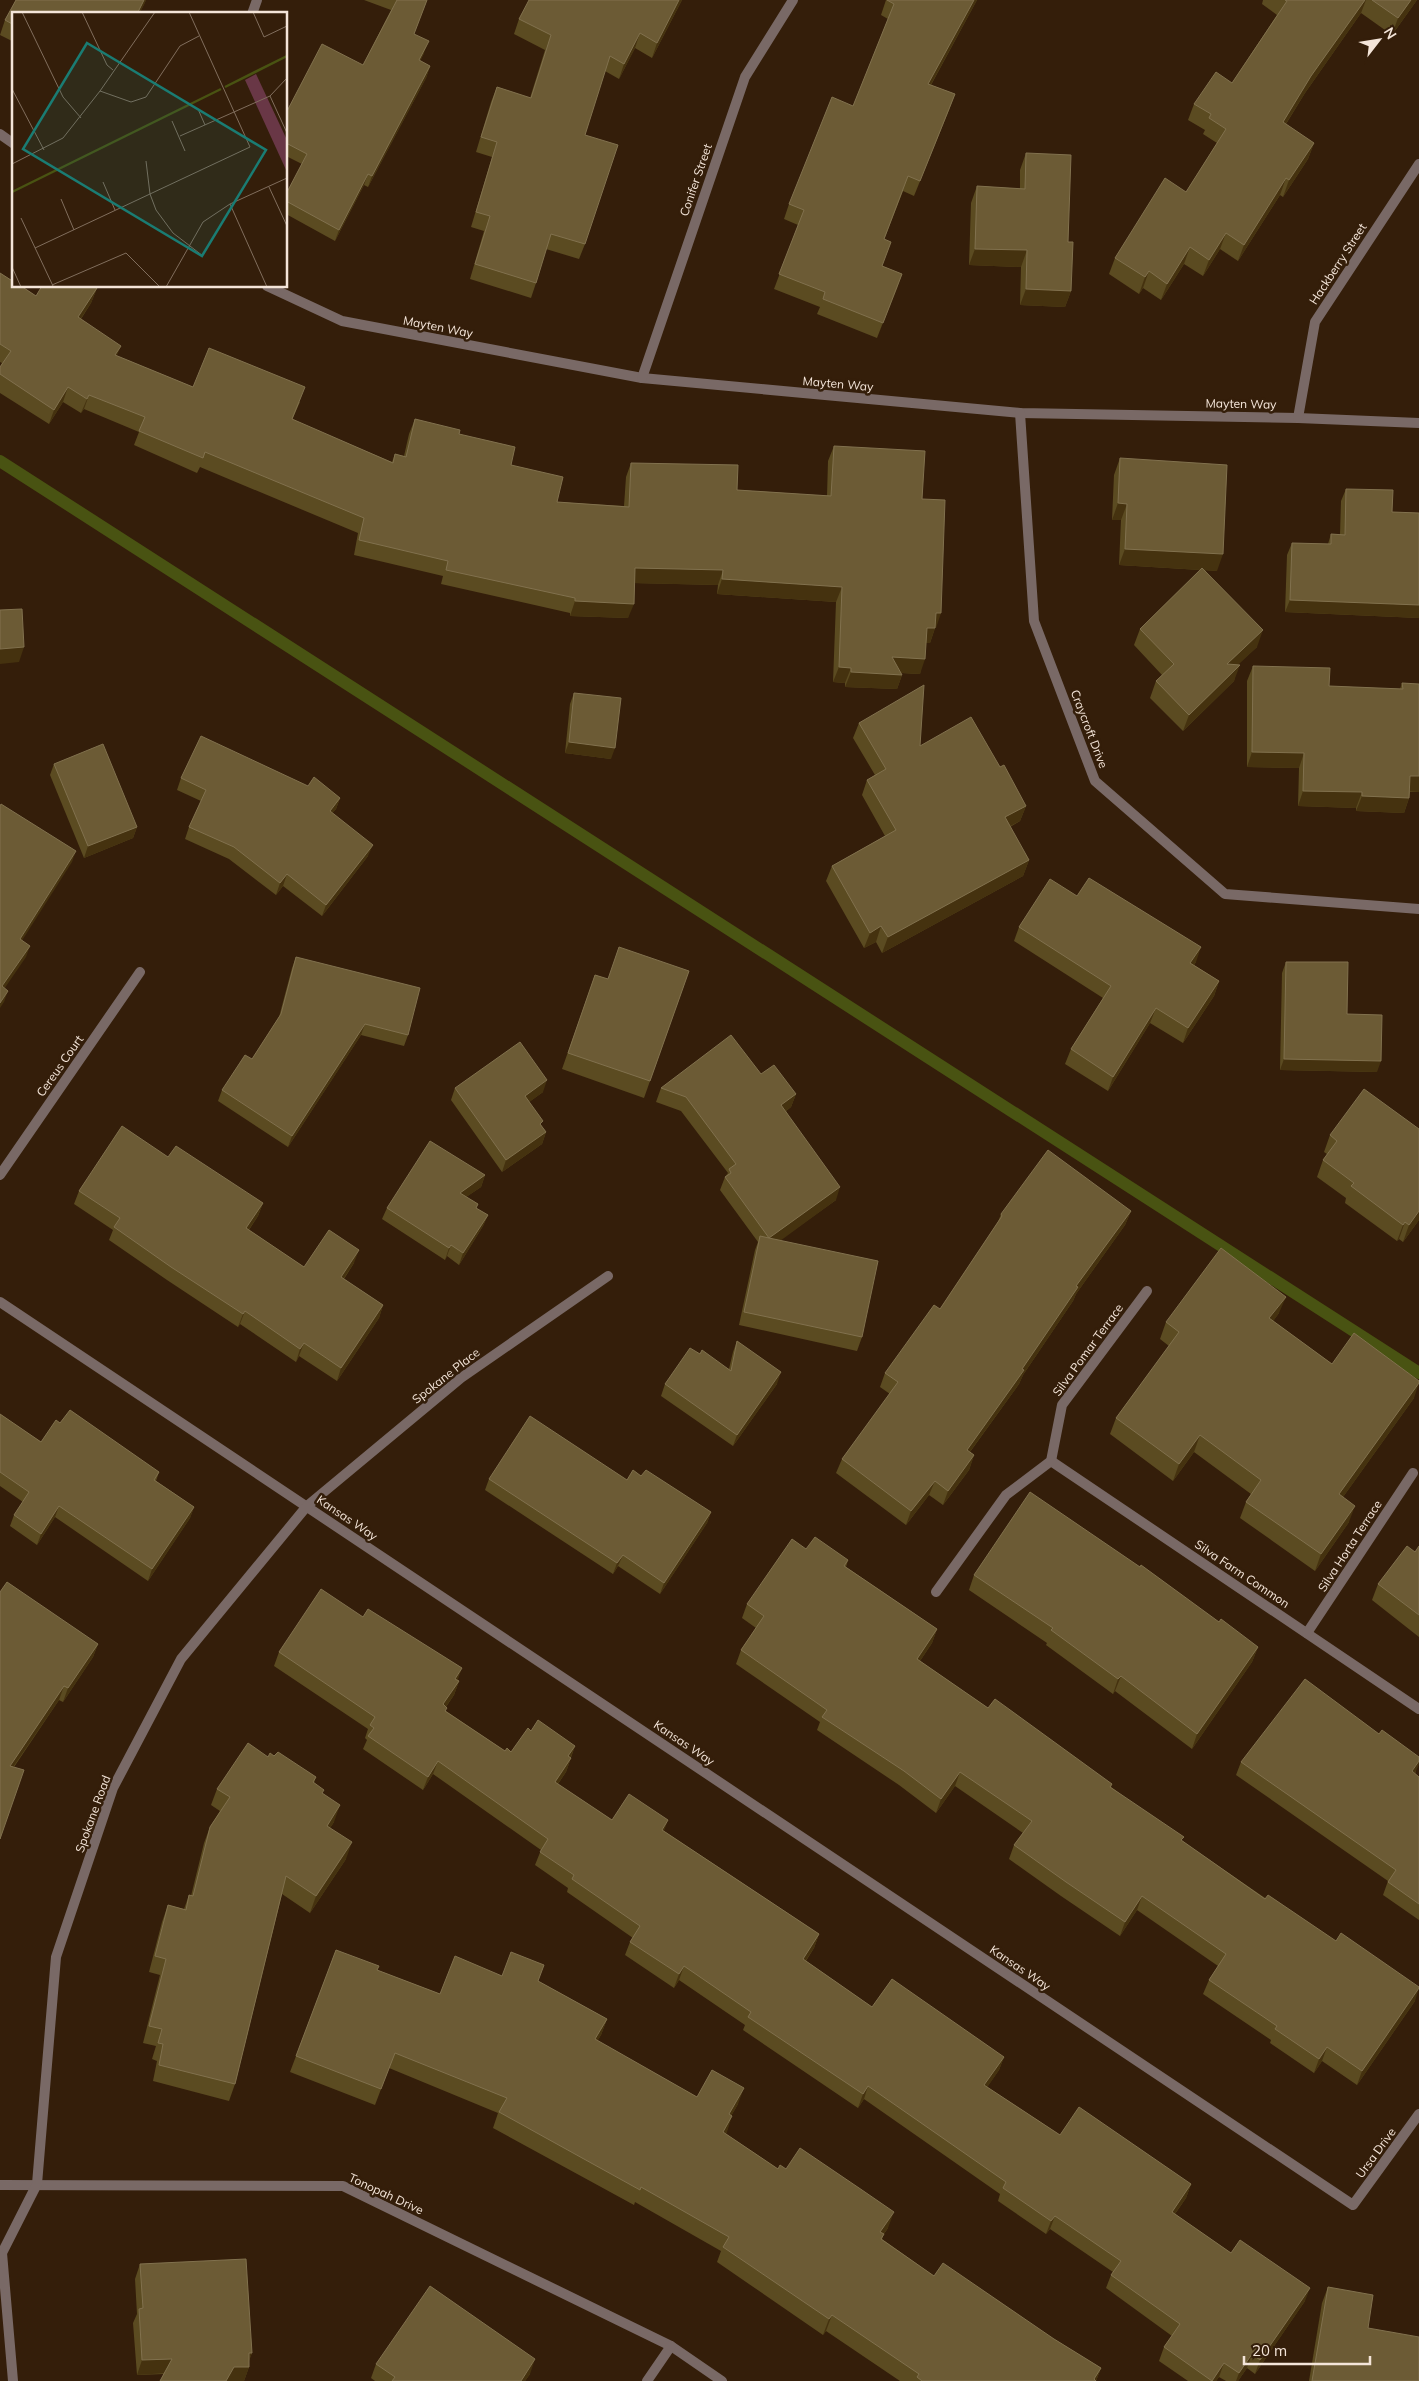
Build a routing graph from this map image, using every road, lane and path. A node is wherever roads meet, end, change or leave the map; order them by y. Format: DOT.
graph roads {
  1 [pos="258,0"];
  2 [pos="793,0"];
  3 [pos="253,12"];
  4 [pos="0,134"];
  5 [pos="12,143"];
  6 [pos="1419,164"];
  7 [pos="271,288"];
  8 [pos="642,378"];
  9 [pos="1020,413"];
  10 [pos="1298,418"];
  11 [pos="1419,423"];
  12 [pos="1419,909"];
  13 [pos="140,972"];
  14 [pos="0,1174"];
  15 [pos="608,1276"];
  16 [pos="1147,1291"];
  17 [pos="0,1302"];
  18 [pos="1051,1461"];
  19 [pos="1413,1473"];
  20 [pos="307,1506"];
  21 [pos="936,1592"];
  22 [pos="1307,1633"];
  23 [pos="1419,1709"];
  24 [pos="1419,2114"];
  25 [pos="38,2184"];
  26 [pos="0,2185"];
  27 [pos="1353,2206"];
  28 [pos="671,2346"];
  29 [pos="13,2381"];
  30 [pos="647,2381"];
  31 [pos="722,2381"];
  1 -- 3 [label="street"];
  2 -- 8 [label="street, Conifer Street"];
  4 -- 5 [label="street"];
  6 -- 10 [label="street, Hackberry Street"];
  7 -- 8 [label="street, Mayten Way"];
  8 -- 9 [label="street, Mayten Way"];
  9 -- 10 [label="street, Mayten Way"];
  9 -- 12 [label="street, Craycroft Drive"];
  10 -- 11 [label="street, Mayten Way"];
  13 -- 14 [label="street, Cereus Court"];
  15 -- 20 [label="street, Spokane Place"];
  16 -- 18 [label="street, Silva Pomar Terrace"];
  17 -- 20 [label="street, Kansas Way"];
  18 -- 21 [label="street"];
  18 -- 22 [label="street, Silva Farm Common"];
  19 -- 22 [label="street, Silva Horta Terrace"];
  20 -- 25 [label="street, Spokane Road"];
  20 -- 27 [label="street, Kansas Way"];
  22 -- 23 [label="street, Silva Farm Common"];
  24 -- 27 [label="street, Ursa Drive"];
  25 -- 26 [label="street, Tonopah Drive"];
  25 -- 28 [label="street, Tonopah Drive"];
  25 -- 29 [label="street"];
  28 -- 30 [label="street"];
  28 -- 31 [label="street, Tonopah Drive"];
}
